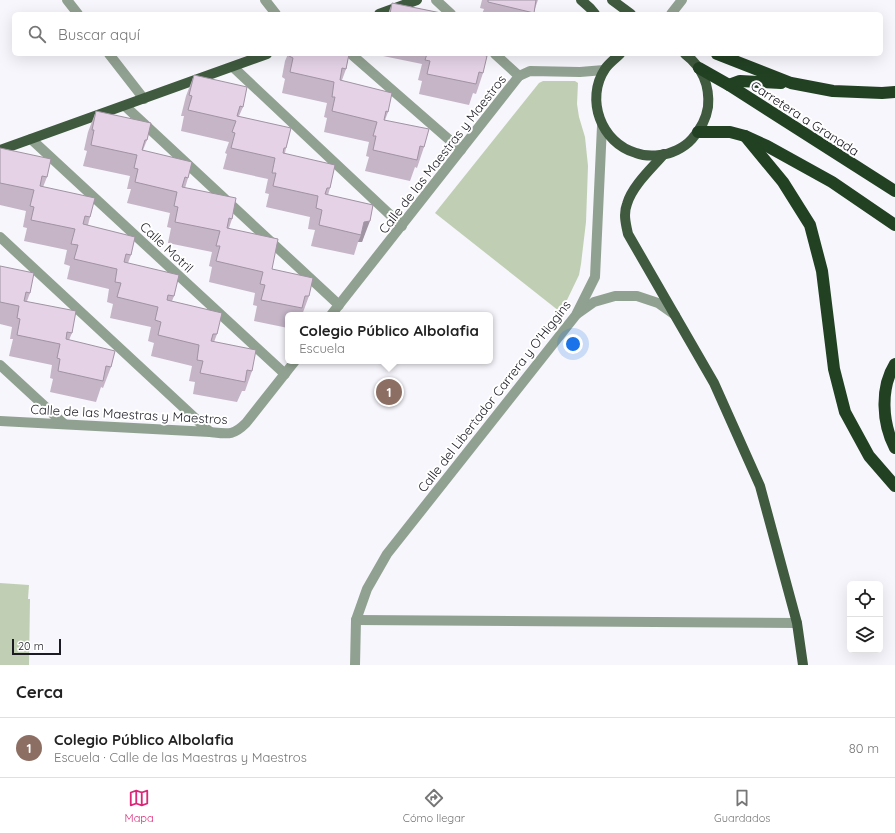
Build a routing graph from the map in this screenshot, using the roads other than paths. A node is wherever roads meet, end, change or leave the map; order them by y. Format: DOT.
graph roads {
  1 [pos="67,0"];
  2 [pos="265,0"];
  3 [pos="417,0"];
  4 [pos="436,0"];
  5 [pos="581,0"];
  6 [pos="612,0"];
  7 [pos="682,0"];
  8 [pos="76,12"];
  9 [pos="274,12"];
  10 [pos="384,12"];
  11 [pos="450,12"];
  12 [pos="593,12"];
  13 [pos="628,12"];
  14 [pos="673,12"];
  15 [pos="111,56"];
  16 [pos="263,56"];
  17 [pos="353,56"];
  18 [pos="497,56"];
  19 [pos="617,56"];
  20 [pos="687,56"];
  21 [pos="722,56"];
  22 [pos="607,63"];
  23 [pos="233,67"];
  24 [pos="700,68"];
  25 [pos="519,76"];
  26 [pos="791,83"];
  27 [pos="729,85"];
  28 [pos="895,92"];
  29 [pos="144,99"];
  30 [pos="125,106"];
  31 [pos="602,126"];
  32 [pos="698,132"];
  33 [pos="745,136"];
  34 [pos="31,139"];
  35 [pos="0,150"];
  36 [pos="461,150"];
  37 [pos="664,154"];
  38 [pos="895,191"];
  39 [pos="895,225"];
  40 [pos="402,226"];
  41 [pos="0,237"];
  42 [pos="339,305"];
  43 [pos="333,312"];
  44 [pos="576,315"];
  45 [pos="676,316"];
  46 [pos="293,364"];
  47 [pos="895,364"];
  48 [pos="0,365"];
  49 [pos="285,374"];
  50 [pos="0,422"];
  51 [pos="64,424"];
  52 [pos="210,432"];
  53 [pos="895,448"];
  54 [pos="895,486"];
  55 [pos="356,620"];
  56 [pos="797,623"];
  57 [pos="355,665"];
  58 [pos="803,665"];
  1 -- 8 [label="street"];
  2 -- 9 [label="street"];
  3 -- 10 [label="main road"];
  4 -- 11 [label="street"];
  5 -- 12 [label="main road"];
  6 -- 13 [label="main road"];
  7 -- 14 [label="street"];
  15 -- 29 [label="street"];
  16 -- 23 [label="main road"];
  17 -- 36 [label="street"];
  18 -- 25 [label="street"];
  19 -- 22 [label="main road"];
  20 -- 24 [label="main road"];
  21 -- 26 [label="highway"];
  22 -- 25 [label="street, Calle de las Maestras y Maestros"];
  22 -- 31 [label="main road"];
  23 -- 29 [label="main road"];
  23 -- 40 [label="street"];
  24 -- 27 [label="highway, Carretera a Granada"];
  24 -- 32 [label="main road"];
  25 -- 36 [label="street, Calle de las Maestras y Maestros"];
  26 -- 27 [label="highway"];
  26 -- 28 [label="highway"];
  27 -- 38 [label="highway, Carretera a Granada"];
  29 -- 30 [label="main road"];
  30 -- 34 [label="main road"];
  30 -- 42 [label="street"];
  31 -- 37 [label="main road"];
  31 -- 44 [label="street, Calle del Libertador Carrera y O'Higgins"];
  32 -- 33 [label="highway"];
  32 -- 37 [label="main road"];
  33 -- 39 [label="highway"];
  33 -- 54 [label="highway"];
  34 -- 35 [label="main road"];
  34 -- 49 [label="street, Calle Motril"];
  36 -- 40 [label="street, Calle de las Maestras y Maestros"];
  37 -- 45 [label="main road"];
  40 -- 42 [label="street, Calle de las Maestras y Maestros"];
  41 -- 52 [label="street"];
  42 -- 43 [label="street, Calle de las Maestras y Maestros"];
  44 -- 45 [label="street"];
  44 -- 55 [label="street, Calle del Libertador Carrera y O'Higgins"];
  45 -- 56 [label="main road"];
  46 -- 49 [label="street, Calle de las Maestras y Maestros"];
  47 -- 53 [label="highway"];
  48 -- 51 [label="street"];
  49 -- 52 [label="street, Calle de las Maestras y Maestros"];
  50 -- 51 [label="street, Calle de las Maestras y Maestros"];
  51 -- 52 [label="street, Calle de las Maestras y Maestros"];
  55 -- 56 [label="street"];
  55 -- 57 [label="street, Calle del Libertador Carrera y O'Higgins"];
  56 -- 58 [label="main road"];
}
